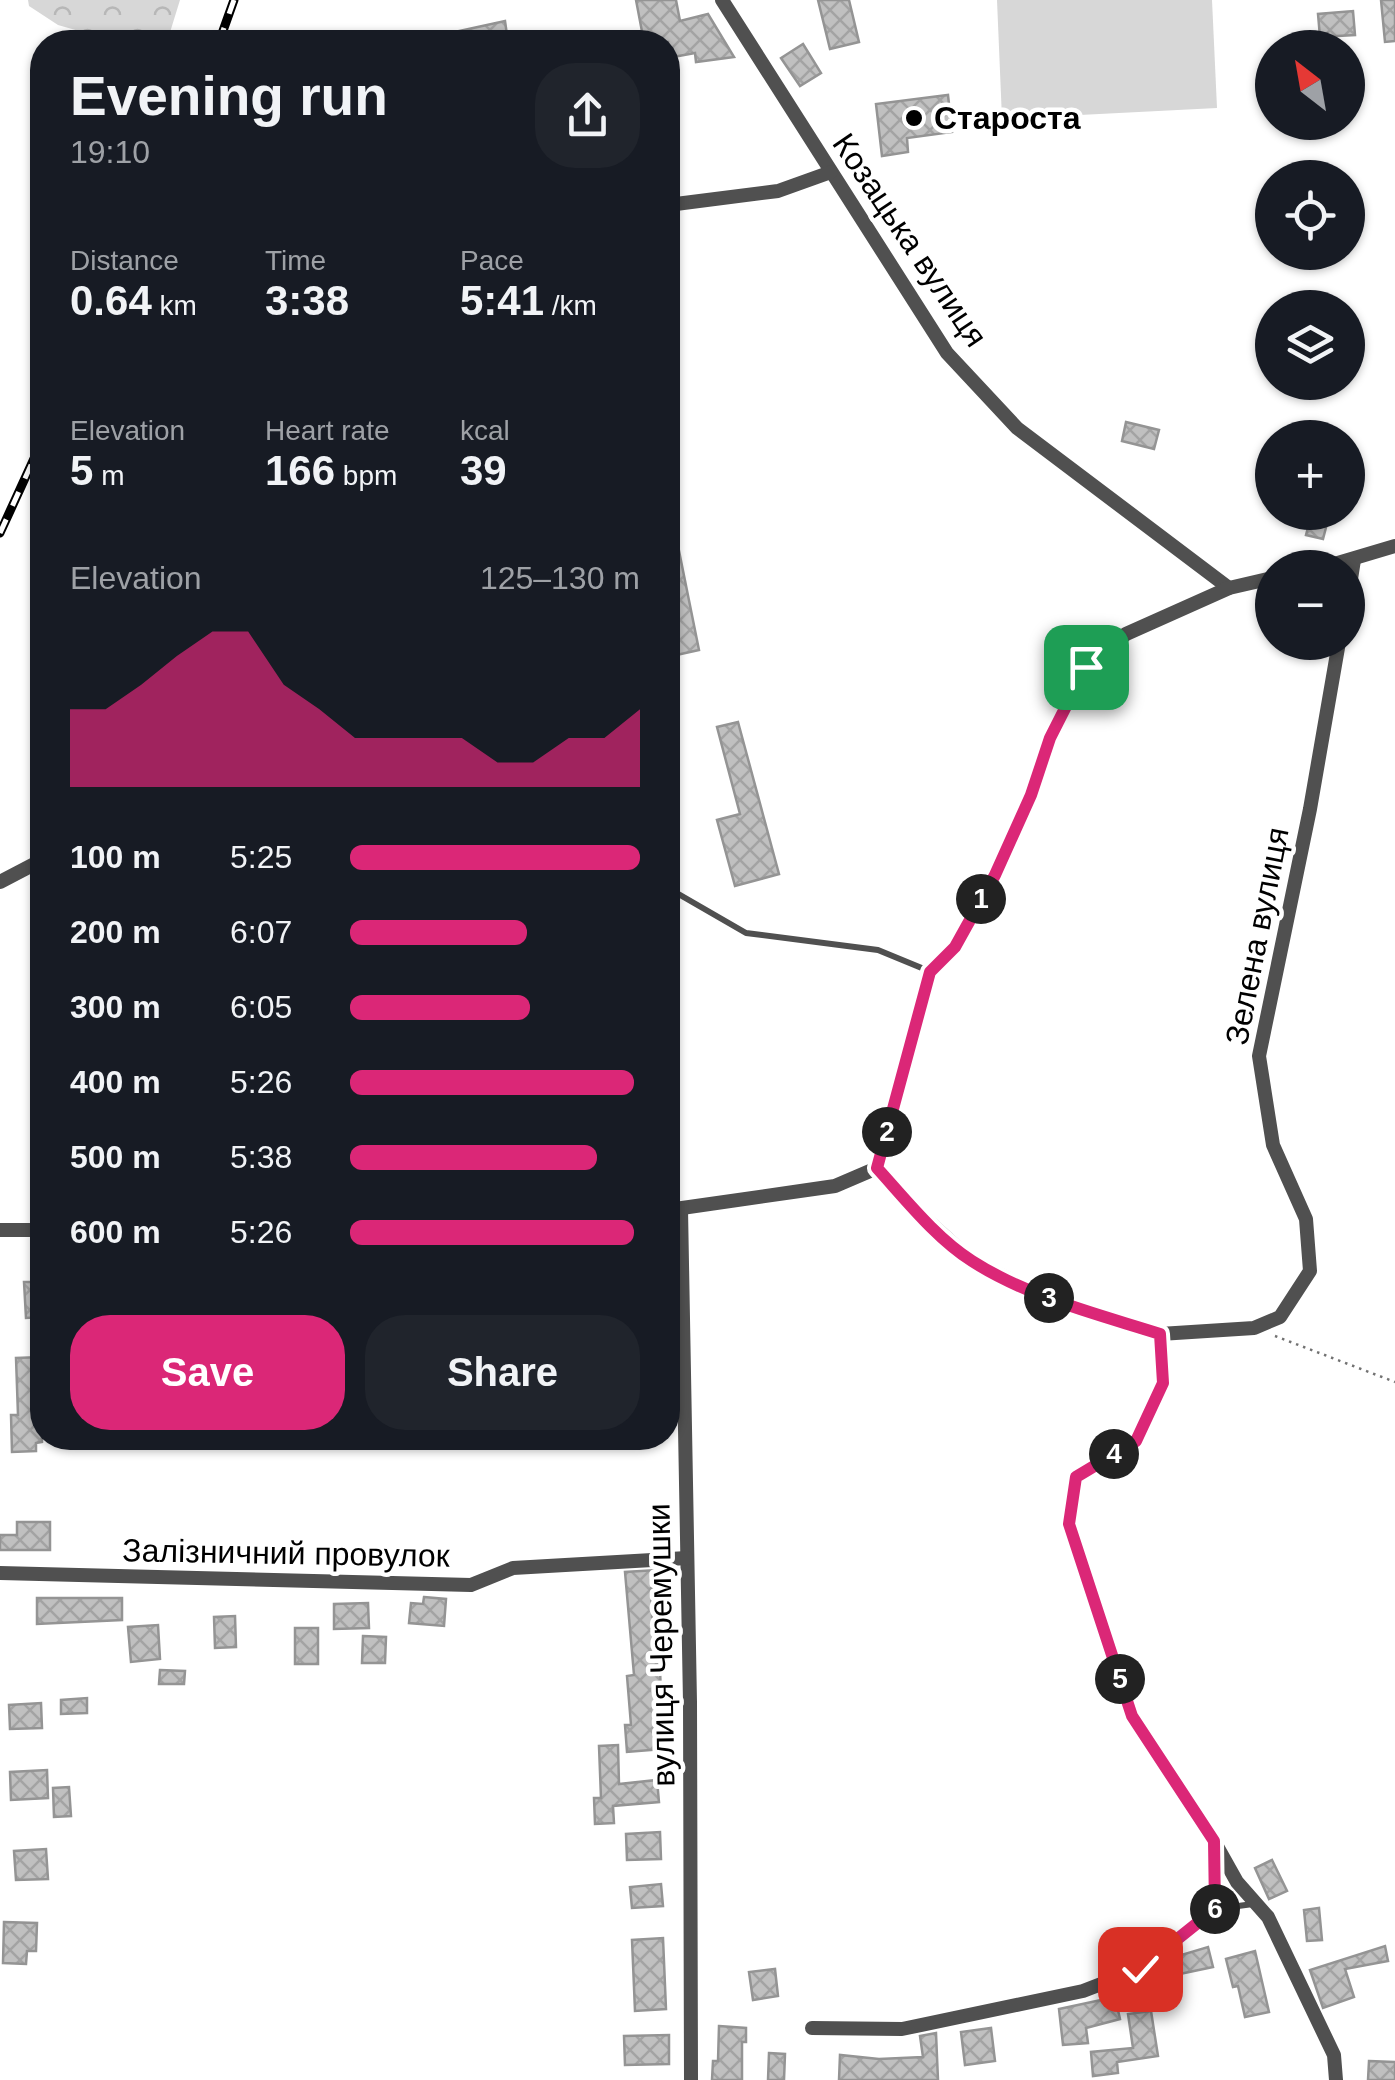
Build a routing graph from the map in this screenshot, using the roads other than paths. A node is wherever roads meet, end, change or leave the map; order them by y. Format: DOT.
graph roads {
  1 [pos="722,0"];
  2 [pos="831,172"];
  3 [pos="680,203"];
  4 [pos="1395,546"];
  5 [pos="1365,556"];
  6 [pos="1255,582"];
  7 [pos="1229,588"];
  8 [pos="1337,660"];
  9 [pos="30,866"];
  10 [pos="0,882"];
  11 [pos="680,895"];
  12 [pos="930,972"];
  13 [pos="877,1168"];
  14 [pos="680,1209"];
  15 [pos="0,1230"];
  16 [pos="30,1230"];
  17 [pos="1160,1334"];
  18 [pos="680,1371"];
  19 [pos="687,1558"];
  20 [pos="0,1574"];
  21 [pos="1214,1841"];
  22 [pos="1254,1904"];
  23 [pos="1215,1909"];
  24 [pos="812,2028"];
  25 [pos="691,2080"];
  26 [pos="1336,2080"];
  1 -- 2 [label="street, Козацька вулиця"];
  2 -- 3 [label="street"];
  2 -- 7 [label="street, Козацька вулиця"];
  4 -- 5 [label="street"];
  6 -- 7 [label="street"];
  7 -- 12 [label="street"];
  8 -- 17 [label="street, Зелена вулиця"];
  9 -- 10 [label="street"];
  11 -- 12 [label="lane"];
  12 -- 13 [label="street"];
  13 -- 14 [label="street"];
  13 -- 17 [label="street"];
  15 -- 16 [label="street"];
  17 -- 21 [label="street"];
  18 -- 19 [label="street, вулиця Черемушки"];
  19 -- 20 [label="street, Залізничний провулок"];
  19 -- 25 [label="street, вулиця Черемушки"];
  21 -- 22 [label="street"];
  21 -- 23 [label="street"];
  22 -- 23 [label="lane"];
  22 -- 26 [label="street"];
  23 -- 24 [label="street"];
}
